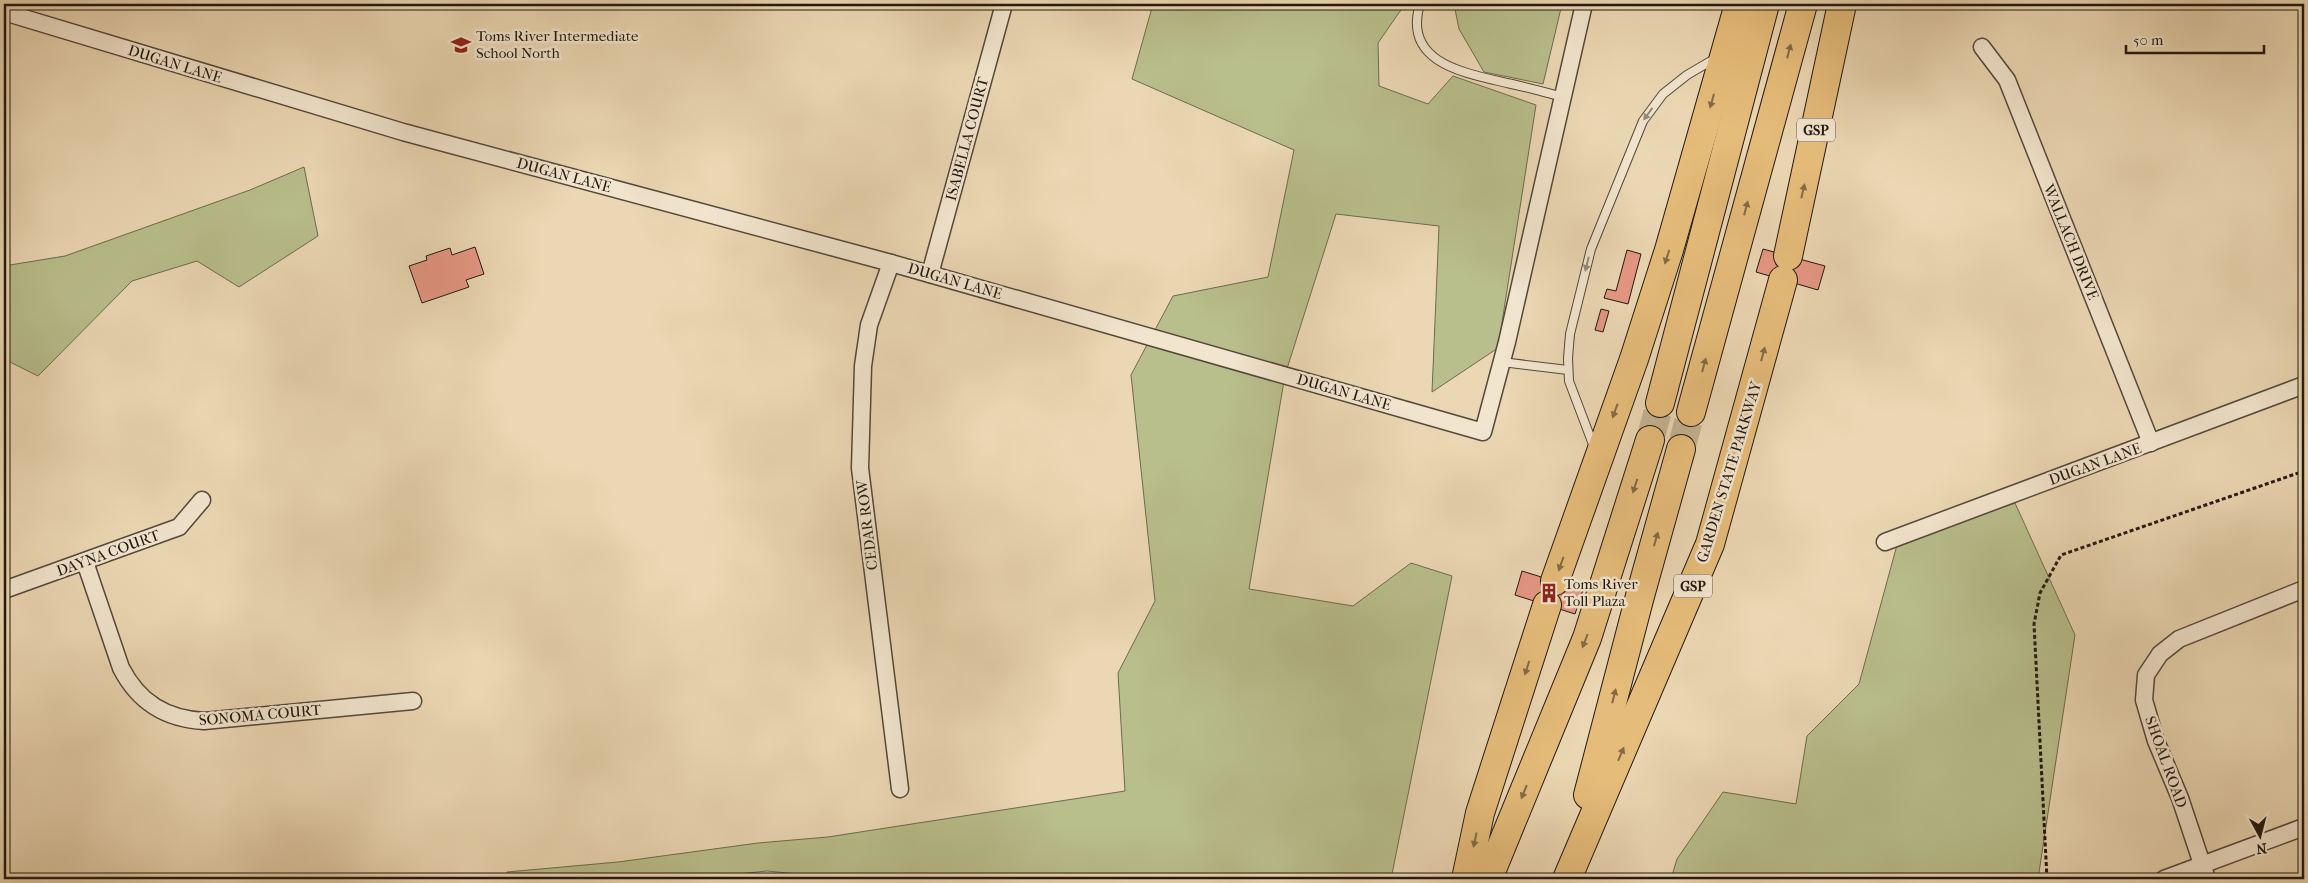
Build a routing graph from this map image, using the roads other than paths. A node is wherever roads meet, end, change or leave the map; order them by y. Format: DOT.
graph roads {
  1 [pos="1004,4"];
  2 [pos="1420,4"];
  3 [pos="1584,4"];
  4 [pos="1739,4"];
  5 [pos="1765,4"];
  6 [pos="1803,4"];
  7 [pos="1842,4"];
  8 [pos="4,12"];
  9 [pos="1982,47"];
  10 [pos="1726,51"];
  11 [pos="1563,97"];
  12 [pos="891,263"];
  13 [pos="930,274"];
  14 [pos="1502,362"];
  15 [pos="1568,370"];
  16 [pos="2304,384"];
  17 [pos="1660,403"];
  18 [pos="1691,412"];
  19 [pos="1650,440"];
  20 [pos="2151,443"];
  21 [pos="1681,449"];
  22 [pos="1599,459"];
  23 [pos="202,500"];
  24 [pos="1885,542"];
  25 [pos="85,562"];
  26 [pos="2304,589"];
  27 [pos="4,590"];
  28 [pos="413,701"];
  29 [pos="900,789"];
  30 [pos="2304,827"];
  31 [pos="2201,864"];
  32 [pos="1466,879"];
  33 [pos="1488,879"];
  34 [pos="1567,879"];
  35 [pos="2164,879"];
  36 [pos="2207,879"];
  1 -- 13 [label="street, ISABELLA COURT"];
  2 -- 11 [label="lane"];
  3 -- 11 [label="street, DUGAN LANE"];
  4 -- 10 [label="highway"];
  5 -- 17 [label="highway"];
  18 -- 6 [label="highway, one-way"];
  34 -- 7 [label="highway, GARDEN STATE PARKWAY / GSP, one-way"];
  8 -- 12 [label="street, DUGAN LANE"];
  9 -- 20 [label="street, WALLACH DRIVE"];
  10 -- 15 [label="lane, one-way"];
  10 -- 22 [label="highway, one-way"];
  11 -- 14 [label="street, DUGAN LANE"];
  12 -- 13 [label="street, DUGAN LANE"];
  12 -- 29 [label="street, CEDAR ROW"];
  13 -- 14 [label="street, DUGAN LANE"];
  14 -- 15 [label="lane"];
  15 -- 22 [label="lane"];
  16 -- 20 [label="street, DUGAN LANE"];
  19 -- 33 [label="highway, one-way"];
  20 -- 24 [label="street, DUGAN LANE"];
  34 -- 21 [label="highway, one-way"];
  22 -- 32 [label="highway, one-way"];
  23 -- 25 [label="street, DAYNA COURT"];
  25 -- 27 [label="street, DAYNA COURT"];
  25 -- 28 [label="street, SONOMA COURT"];
  26 -- 31 [label="street, SHOAL ROAD"];
  30 -- 31 [label="street"];
  31 -- 35 [label="street"];
  31 -- 36 [label="street, SHOAL ROAD"];
}
